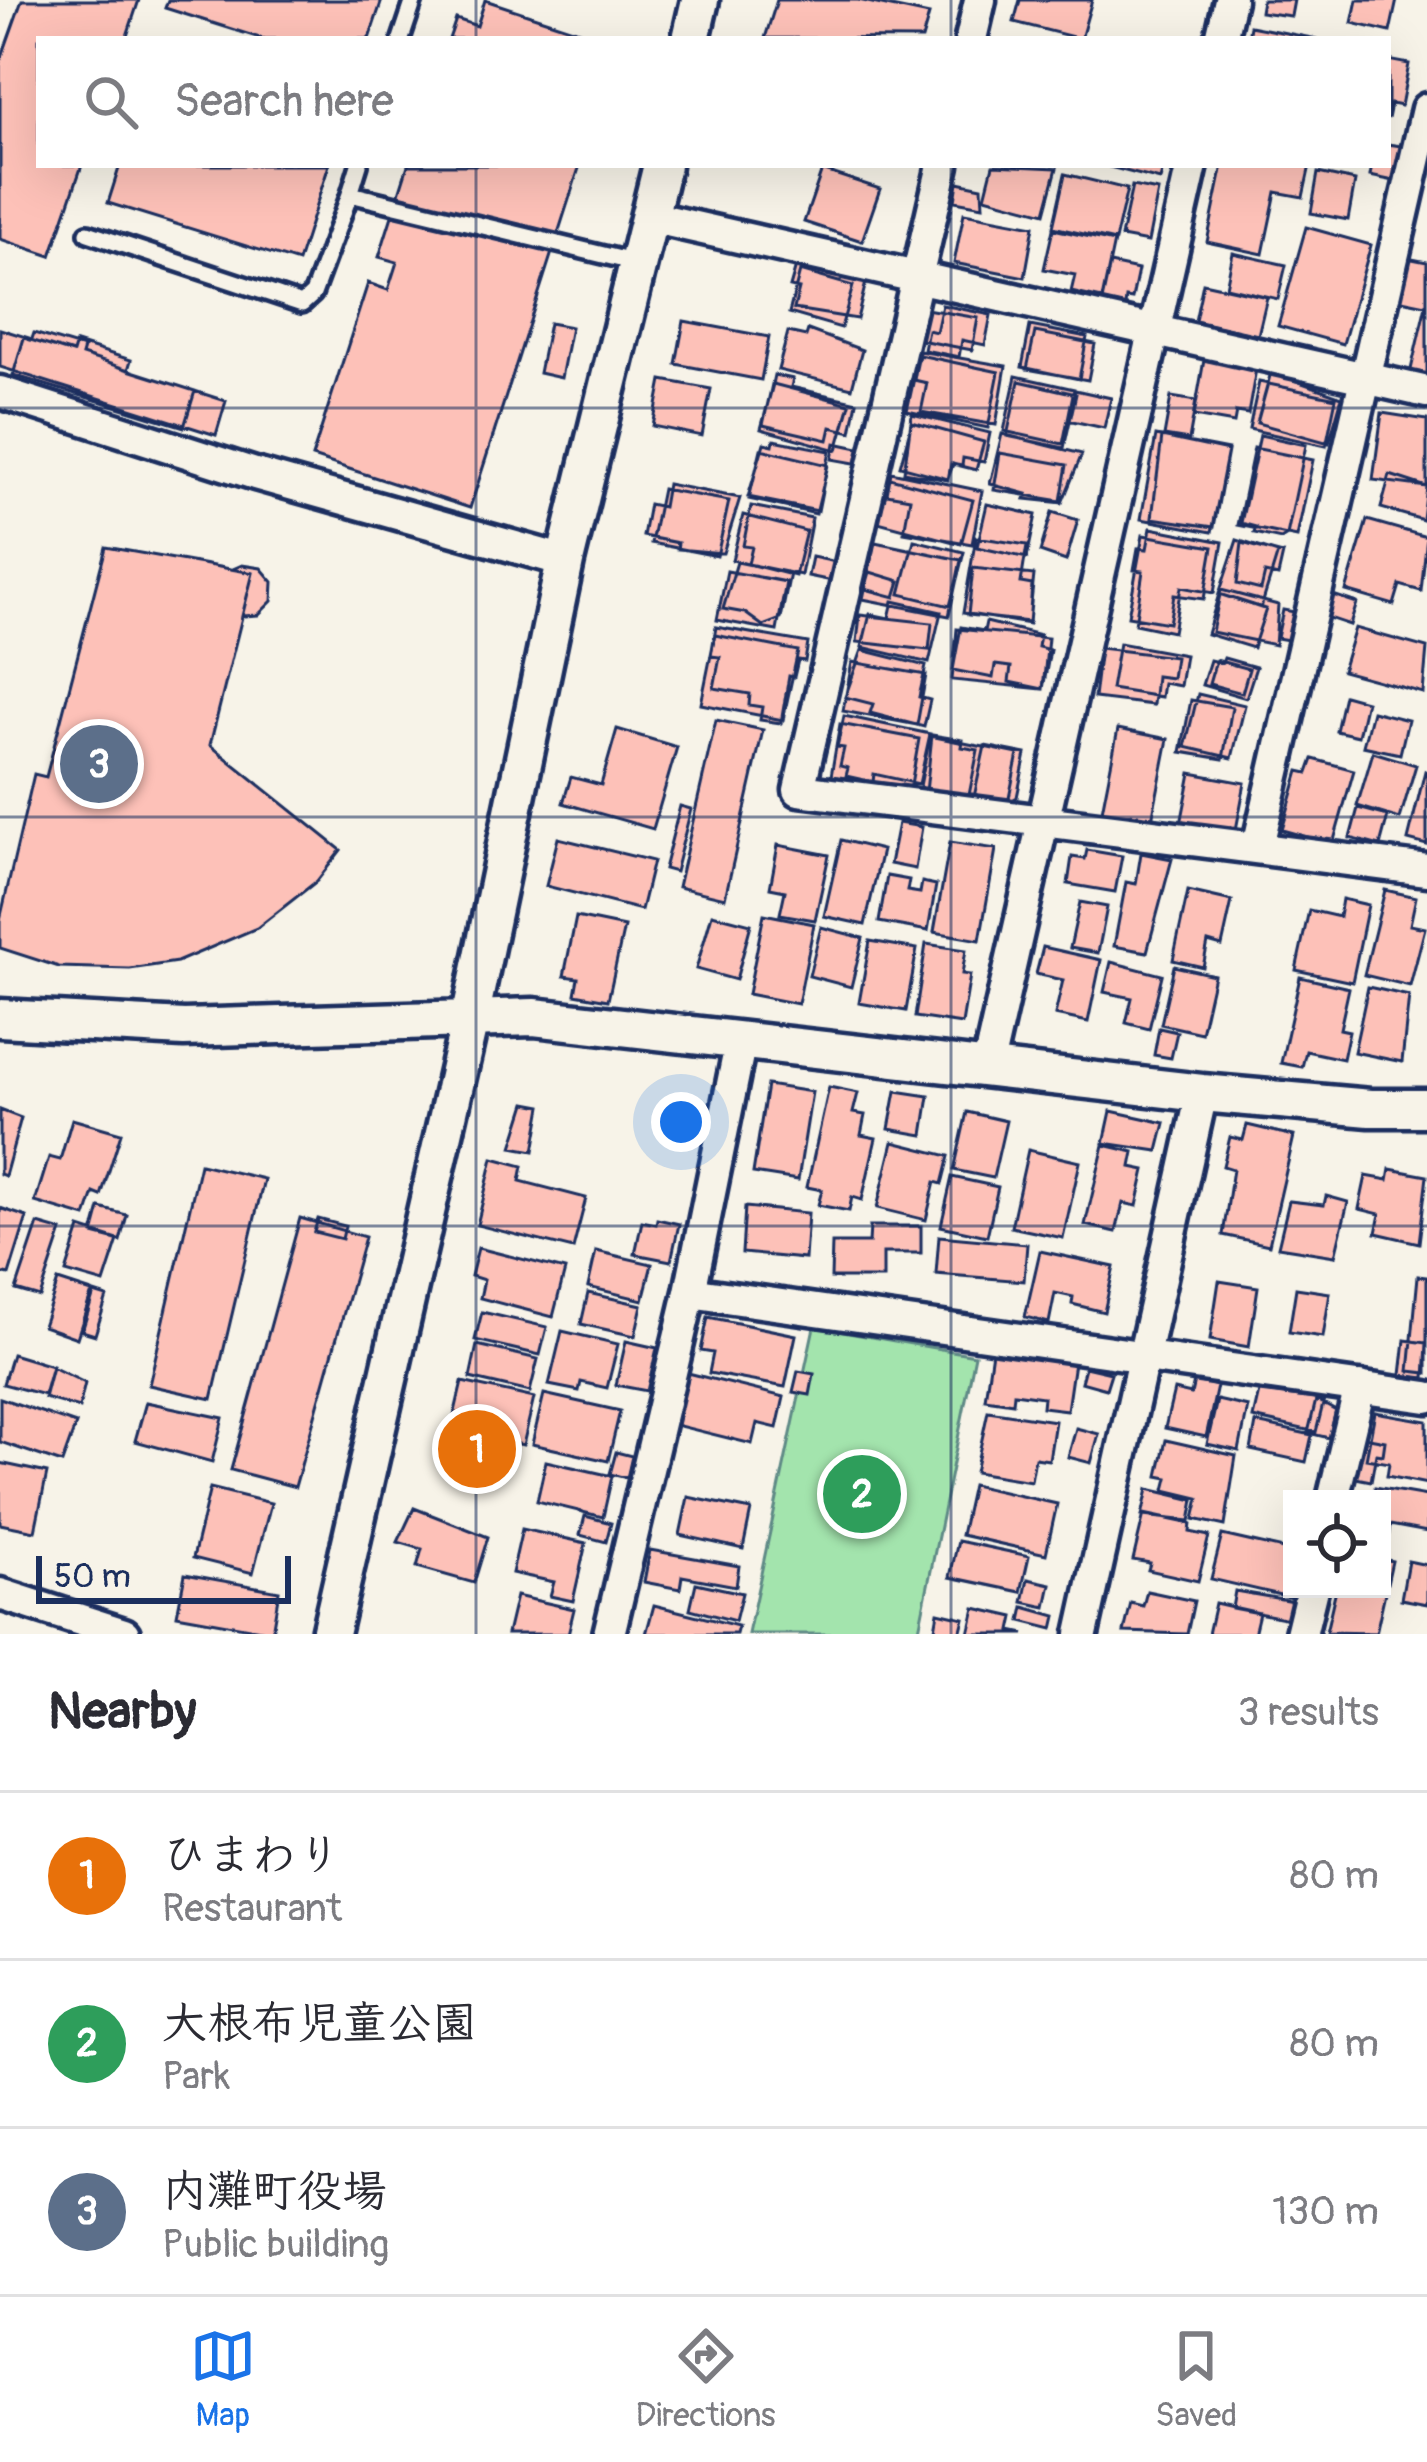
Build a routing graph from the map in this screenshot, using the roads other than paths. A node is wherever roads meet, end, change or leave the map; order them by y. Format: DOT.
graph roads {
  1 [pos="414,0"];
  2 [pos="700,0"];
  3 [pos="980,0"];
  4 [pos="1230,0"];
  5 [pos="402,36"];
  6 [pos="692,36"];
  7 [pos="972,36"];
  8 [pos="1222,36"];
  9 [pos="1427,109"];
  10 [pos="358,168"];
  11 [pos="657,168"];
  12 [pos="942,168"];
  13 [pos="1191,168"];
  14 [pos="350,194"];
  15 [pos="650,217"];
  16 [pos="88,233"];
  17 [pos="638,263"];
  18 [pos="917,278"];
  19 [pos="1153,332"];
  20 [pos="1369,378"];
  21 [pos="0,392"];
  22 [pos="1427,392"];
  23 [pos="565,561"];
  24 [pos="1046,824"];
  25 [pos="1258,845"];
  26 [pos="1427,870"];
  27 [pos="0,1018"];
  28 [pos="470,1019"];
  29 [pos="741,1040"];
  30 [pos="987,1069"];
  31 [pos="1202,1093"];
  32 [pos="1427,1108"];
  33 [pos="690,1292"];
  34 [pos="1147,1355"];
  35 [pos="1360,1387"];
  36 [pos="1427,1397"];
  37 [pos="1336,1490"];
  38 [pos="0,1594"];
  39 [pos="1310,1598"];
  40 [pos="48,1622"];
  41 [pos="124,1634"];
  42 [pos="330,1634"];
  43 [pos="609,1634"];
  44 [pos="1082,1634"];
  45 [pos="1301,1634"];
  1 -- 5 [label="lane"];
  2 -- 6 [label="street"];
  3 -- 7 [label="street"];
  4 -- 8 [label="street"];
  9 -- 20 [label="street"];
  10 -- 14 [label="lane"];
  11 -- 15 [label="street"];
  12 -- 18 [label="street"];
  13 -- 19 [label="street"];
  14 -- 16 [label="lane"];
  14 -- 17 [label="lane"];
  15 -- 17 [label="street"];
  15 -- 18 [label="street"];
  17 -- 23 [label="street"];
  18 -- 19 [label="street"];
  18 -- 24 [label="street"];
  19 -- 20 [label="street"];
  19 -- 24 [label="street"];
  20 -- 22 [label="street"];
  20 -- 25 [label="street"];
  21 -- 23 [label="street"];
  23 -- 28 [label="street"];
  24 -- 25 [label="street"];
  24 -- 30 [label="street"];
  25 -- 26 [label="street"];
  27 -- 28 [label="street"];
  28 -- 29 [label="street"];
  28 -- 42 [label="street"];
  29 -- 30 [label="street"];
  29 -- 33 [label="street"];
  30 -- 31 [label="street"];
  31 -- 32 [label="street"];
  31 -- 34 [label="street"];
  33 -- 34 [label="street"];
  33 -- 43 [label="street"];
  34 -- 35 [label="street"];
  34 -- 44 [label="street"];
  35 -- 36 [label="street"];
  35 -- 37 [label="street"];
  38 -- 40 [label="street"];
  39 -- 45 [label="street"];
  40 -- 41 [label="street"];
}
